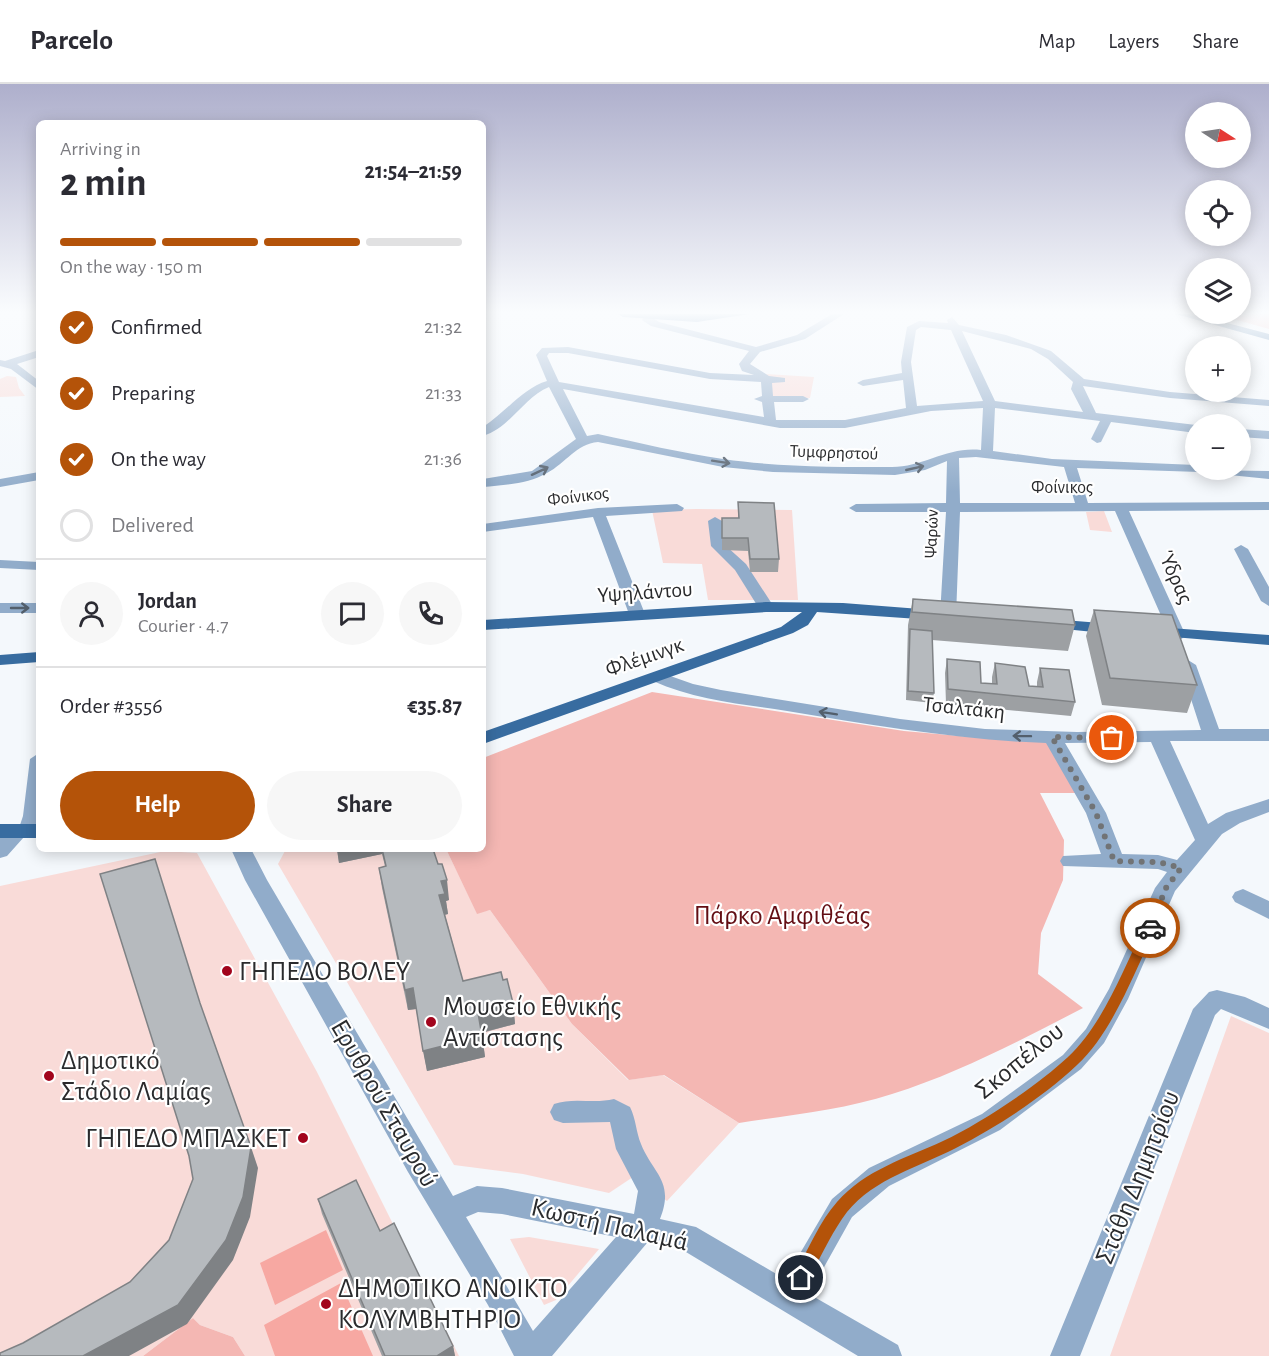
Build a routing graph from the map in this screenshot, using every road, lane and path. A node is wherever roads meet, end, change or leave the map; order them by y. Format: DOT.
graph roads {
  1 [pos="19,373"];
  2 [pos="550,373"];
  3 [pos="696,373"];
  4 [pos="761,373"];
  5 [pos="976,373"];
  6 [pos="1068,373"];
  7 [pos="907,376"];
  8 [pos="767,380"];
  9 [pos="781,380"];
  10 [pos="36,383"];
  11 [pos="863,383"];
  12 [pos="555,384"];
  13 [pos="1078,384"];
  14 [pos="764,399"];
  15 [pos="803,399"];
  16 [pos="1198,402"];
  17 [pos="1269,403"];
  18 [pos="990,404"];
  19 [pos="1211,409"];
  20 [pos="912,410"];
  21 [pos="1092,417"];
  22 [pos="1107,418"];
  23 [pos="770,423"];
  24 [pos="1185,428"];
  25 [pos="486,430"];
  26 [pos="1251,434"];
  27 [pos="1269,435"];
  28 [pos="582,439"];
  29 [pos="1097,439"];
  30 [pos="987,453"];
  31 [pos="949,456"];
  32 [pos="1069,464"];
  33 [pos="1185,469"];
  34 [pos="1251,474"];
  35 [pos="1269,475"];
  36 [pos="36,477"];
  37 [pos="486,482"];
  38 [pos="0,483"];
  39 [pos="1120,506"];
  40 [pos="1269,506"];
  41 [pos="1083,507"];
  42 [pos="677,508"];
  43 [pos="856,508"];
  44 [pos="951,508"];
  45 [pos="598,512"];
  46 [pos="715,520"];
  47 [pos="486,528"];
  48 [pos="1241,549"];
  49 [pos="36,552"];
  50 [pos="0,564"];
  51 [pos="23,565"];
  52 [pos="36,566"];
  53 [pos="1269,601"];
  54 [pos="766,607"];
  55 [pos="811,607"];
  56 [pos="0,608"];
  57 [pos="36,608"];
  58 [pos="637,614"];
  59 [pos="954,617"];
  60 [pos="1031,623"];
  61 [pos="486,625"];
  62 [pos="1176,633"];
  63 [pos="1269,640"];
  64 [pos="36,657"];
  65 [pos="0,660"];
  66 [pos="658,677"];
  67 [pos="1212,735"];
  68 [pos="1269,735"];
  69 [pos="1158,736"];
  70 [pos="486,737"];
  71 [pos="1052,737"];
  72 [pos="36,788"];
  73 [pos="1266,807"];
  74 [pos="21,831"];
  75 [pos="1205,840"];
  76 [pos="0,851"];
  77 [pos="242,852"];
  78 [pos="1070,861"];
  79 [pos="1114,861"];
  80 [pos="1181,868"];
  81 [pos="1244,897"];
  82 [pos="1269,911"];
  83 [pos="1269,1018"];
  84 [pos="563,1112"];
  85 [pos="448,1211"];
  86 [pos="642,1228"];
  87 [pos="790,1299"];
  88 [pos="531,1356"];
  89 [pos="887,1356"];
  90 [pos="1065,1356"];
  1 -- 10 [label="street"];
  2 -- 12 [label="street"];
  3 -- 8 [label="street"];
  4 -- 8 [label="street"];
  5 -- 18 [label="street"];
  6 -- 17 [label="street"];
  7 -- 11 [label="street"];
  7 -- 20 [label="street"];
  8 -- 9 [label="street"];
  8 -- 14 [label="street"];
  12 -- 23 [label="street"];
  12 -- 25 [label="street"];
  12 -- 28 [label="street"];
  13 -- 21 [label="street"];
  14 -- 15 [label="street"];
  14 -- 23 [label="street"];
  16 -- 19 [label="street"];
  18 -- 20 [label="street"];
  18 -- 21 [label="street"];
  18 -- 30 [label="street"];
  20 -- 23 [label="street"];
  21 -- 22 [label="street"];
  22 -- 24 [label="street"];
  22 -- 29 [label="street"];
  26 -- 27 [label="street"];
  28 -- 31 [label="street, Τυμφρηστού, one-way"];
  37 -- 28 [label="street, one-way"];
  30 -- 31 [label="street, Τυμφρηστού"];
  30 -- 32 [label="street, Τυμφρηστού"];
  31 -- 44 [label="street, Ψαρών"];
  32 -- 33 [label="street, Τυμφρηστού"];
  32 -- 41 [label="street"];
  34 -- 35 [label="street"];
  36 -- 38 [label="street"];
  39 -- 40 [label="street, Φοίνικος"];
  39 -- 41 [label="street, Φοίνικος"];
  39 -- 62 [label="street, Ύδρας"];
  41 -- 44 [label="street, Φοίνικος"];
  42 -- 45 [label="street, Φοίνικος"];
  43 -- 44 [label="street, Φοίνικος"];
  44 -- 59 [label="street, Ψαρών"];
  45 -- 47 [label="street, Φοίνικος"];
  45 -- 58 [label="street"];
  46 -- 54 [label="street"];
  48 -- 53 [label="street"];
  49 -- 51 [label="street"];
  50 -- 51 [label="street"];
  51 -- 52 [label="street"];
  54 -- 55 [label="main road, Υψηλάντου"];
  54 -- 58 [label="main road, Υψηλάντου"];
  55 -- 59 [label="main road, Υψηλάντου"];
  55 -- 66 [label="main road, Φλέμινγκ"];
  56 -- 57 [label="street, one-way"];
  58 -- 61 [label="main road, Υψηλάντου"];
  60 -- 62 [label="main road"];
  62 -- 63 [label="main road"];
  62 -- 67 [label="street, Ύδρας"];
  64 -- 65 [label="main road"];
  66 -- 70 [label="main road, Φλέμινγκ"];
  71 -- 66 [label="street, Τσαλτάκη, one-way"];
  67 -- 68 [label="street, Τσαλτάκη"];
  67 -- 69 [label="street, Τσαλτάκη"];
  69 -- 71 [label="street, Τσαλτάκη"];
  69 -- 75 [label="street"];
  71 -- 79 [label="street"];
  72 -- 74 [label="street"];
  73 -- 75 [label="street, Σκοπέλου"];
  74 -- 76 [label="street"];
  75 -- 80 [label="street, Σκοπέλου"];
  77 -- 85 [label="street, Ερυθρού Σταυρού"];
  78 -- 79 [label="street"];
  79 -- 80 [label="street"];
  80 -- 87 [label="street, Σκοπέλου"];
  81 -- 82 [label="street"];
  83 -- 90 [label="street, Στάθη Δημητρίου"];
  84 -- 86 [label="street"];
  85 -- 86 [label="street, Κωστή Παλαμά"];
  85 -- 88 [label="street, Ερυθρού Σταυρού"];
  86 -- 87 [label="street, Κωστή Παλαμά"];
  86 -- 88 [label="street"];
  87 -- 89 [label="street, Κωστή Παλαμά"];
}
